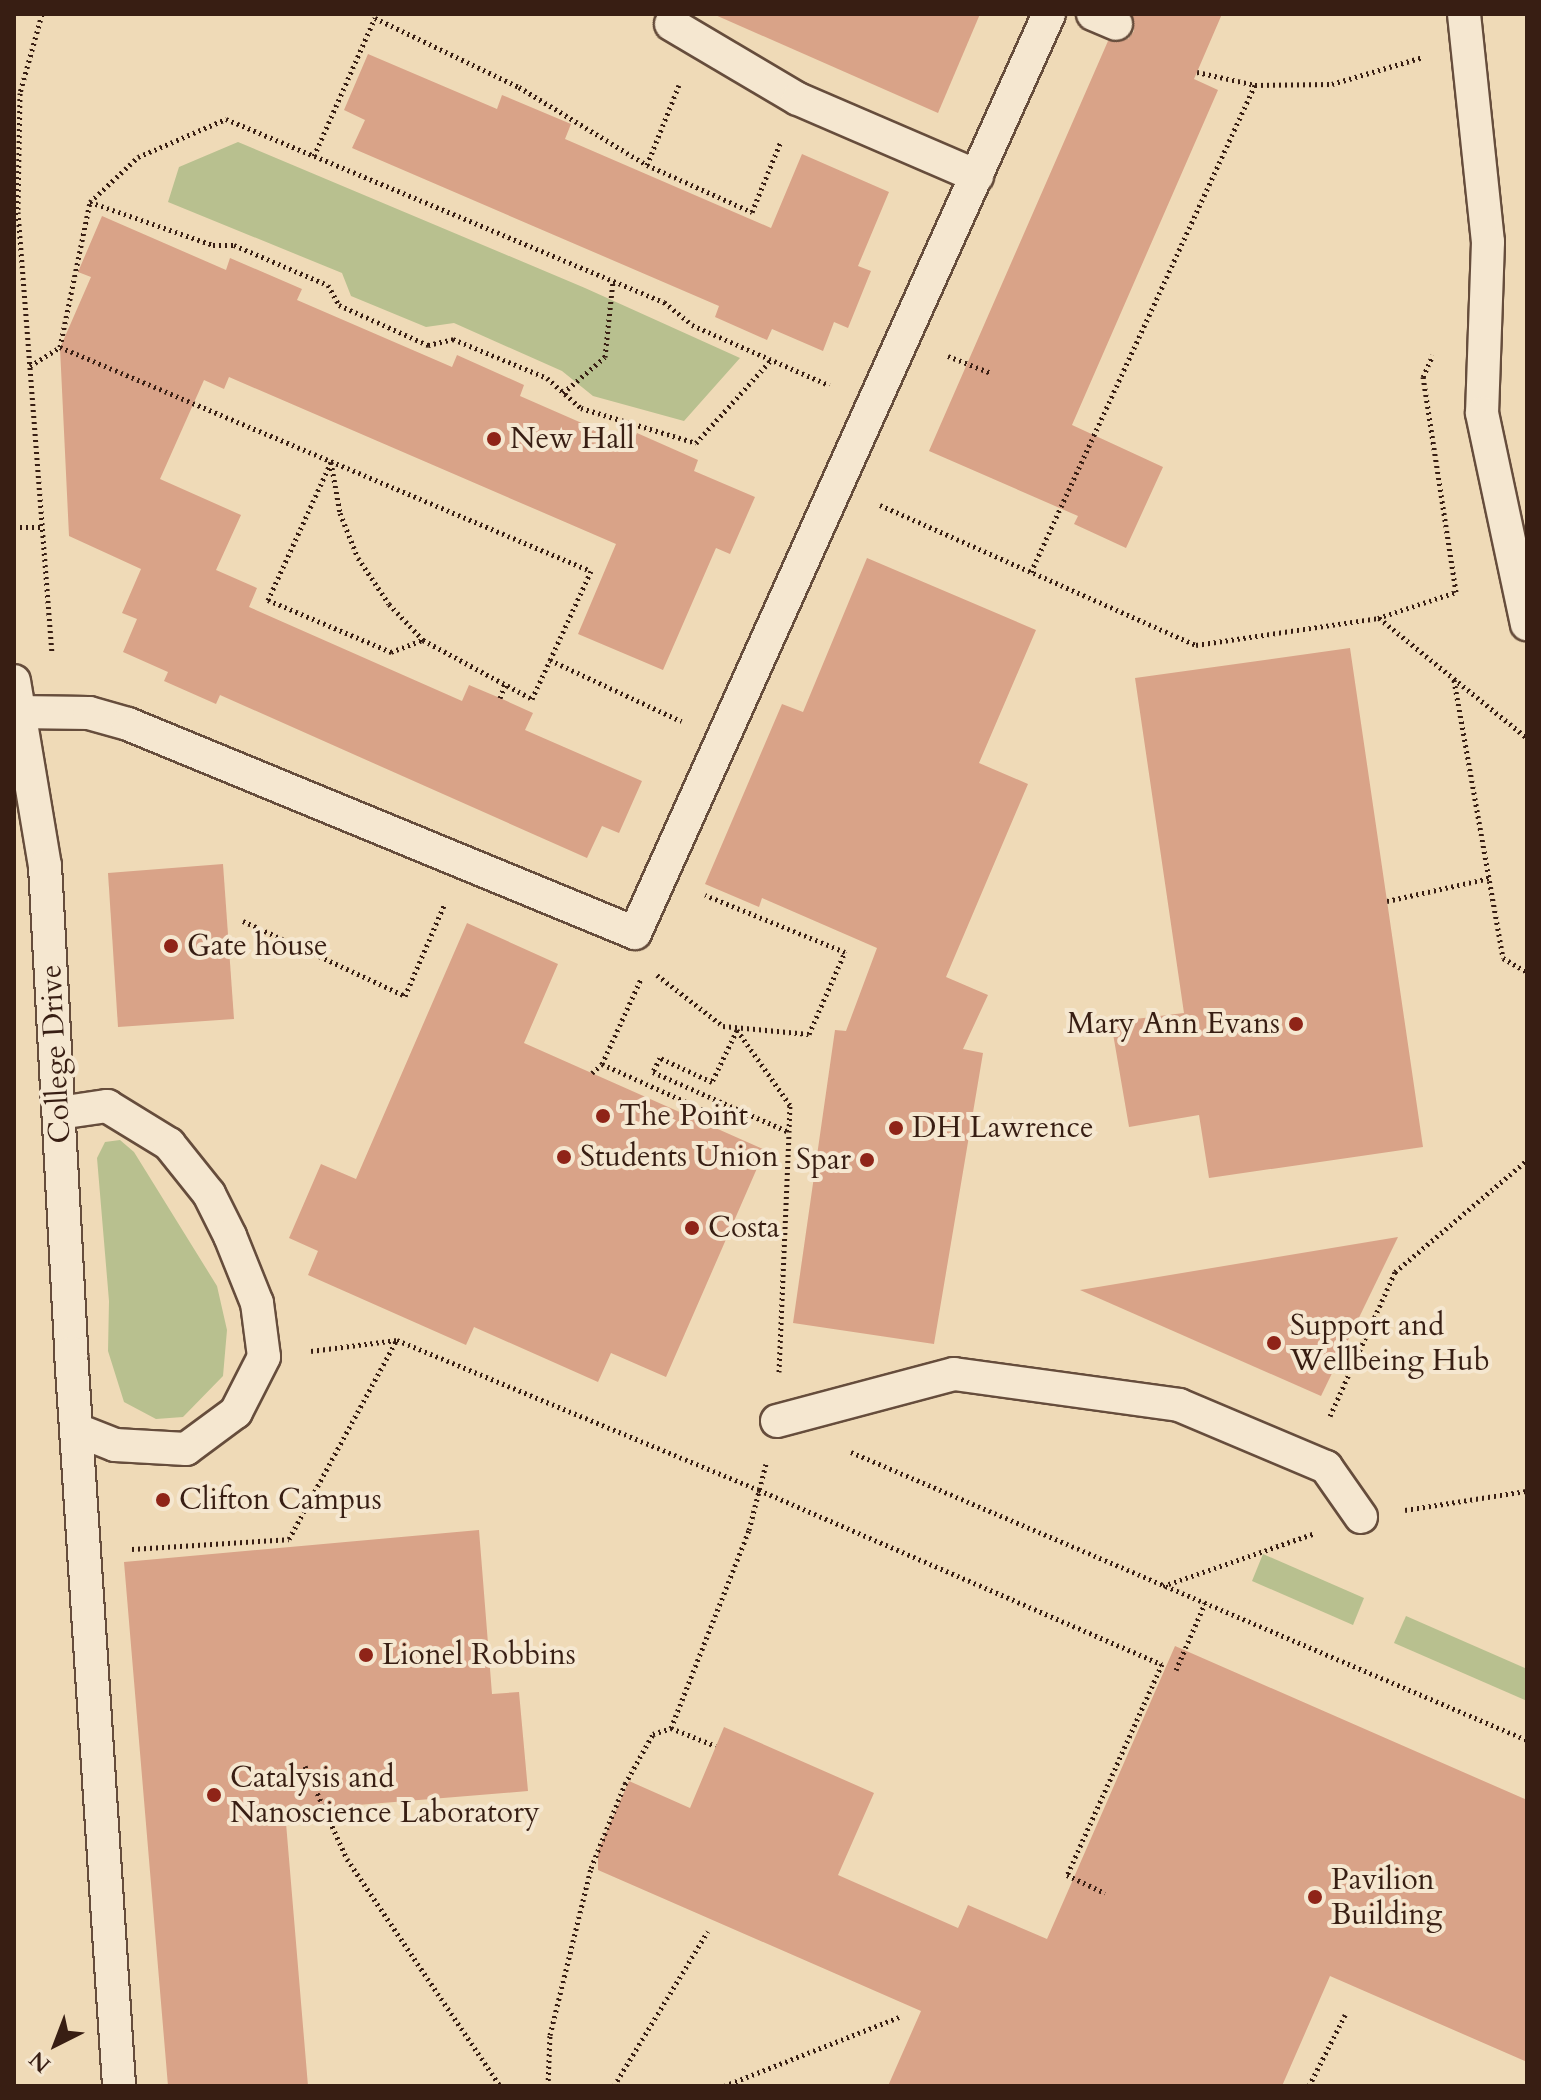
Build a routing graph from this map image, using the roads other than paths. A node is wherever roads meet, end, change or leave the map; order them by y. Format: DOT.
graph roads {
  1 [pos="1049,14"];
  2 [pos="1465,29"];
  3 [pos="684,32"];
  4 [pos="977,176"];
  5 [pos="1527,624"];
  6 [pos="15,696"];
  7 [pos="59,1113"];
  8 [pos="777,1421"];
  9 [pos="77,1430"];
  10 [pos="1361,1517"];
  11 [pos="119,2086"];
  1 -- 4 [label="lane"];
  2 -- 5 [label="lane"];
  3 -- 4 [label="lane"];
  4 -- 6 [label="lane"];
  6 -- 7 [label="lane, College Drive"];
  7 -- 9 [label="lane, College Drive"];
  7 -- 9 [label="lane"];
  8 -- 10 [label="lane"];
  9 -- 11 [label="lane, College Drive"];
}
